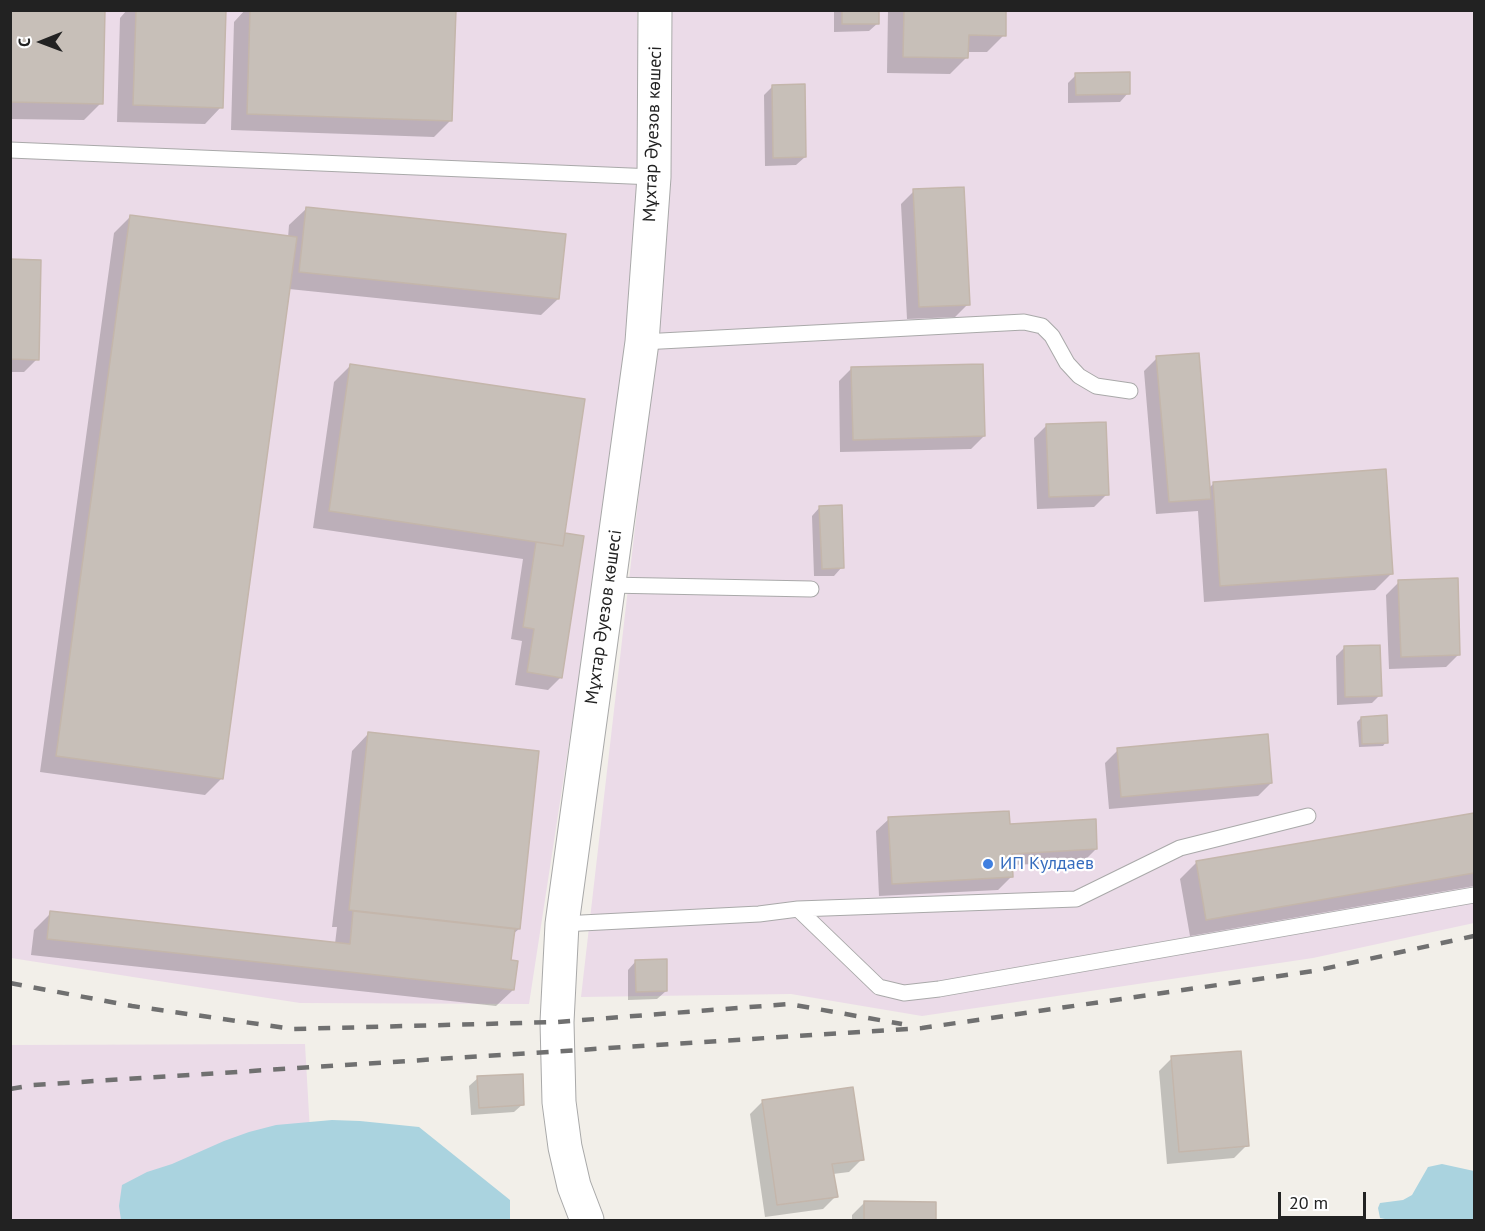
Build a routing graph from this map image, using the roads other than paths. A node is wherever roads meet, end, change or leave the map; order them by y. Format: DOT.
graph roads {
  1 [pos="655,10"];
  2 [pos="10,150"];
  3 [pos="654,177"];
  4 [pos="642,342"];
  5 [pos="1130,391"];
  6 [pos="608,585"];
  7 [pos="810,589"];
  8 [pos="1308,816"];
  9 [pos="1474,896"];
  10 [pos="798,909"];
  11 [pos="562,924"];
  12 [pos="587,1221"];
  1 -- 3 [label="street, Мұхтар Әуезов көшесі"];
  2 -- 3 [label="lane"];
  3 -- 4 [label="street, Мұхтар Әуезов көшесі"];
  4 -- 5 [label="lane"];
  4 -- 6 [label="street, Мұхтар Әуезов көшесі"];
  6 -- 7 [label="lane"];
  6 -- 11 [label="street, Мұхтар Әуезов көшесі"];
  8 -- 10 [label="lane"];
  9 -- 10 [label="lane"];
  10 -- 11 [label="lane"];
  11 -- 12 [label="street, Мұхтар Әуезов көшесі"];
}
